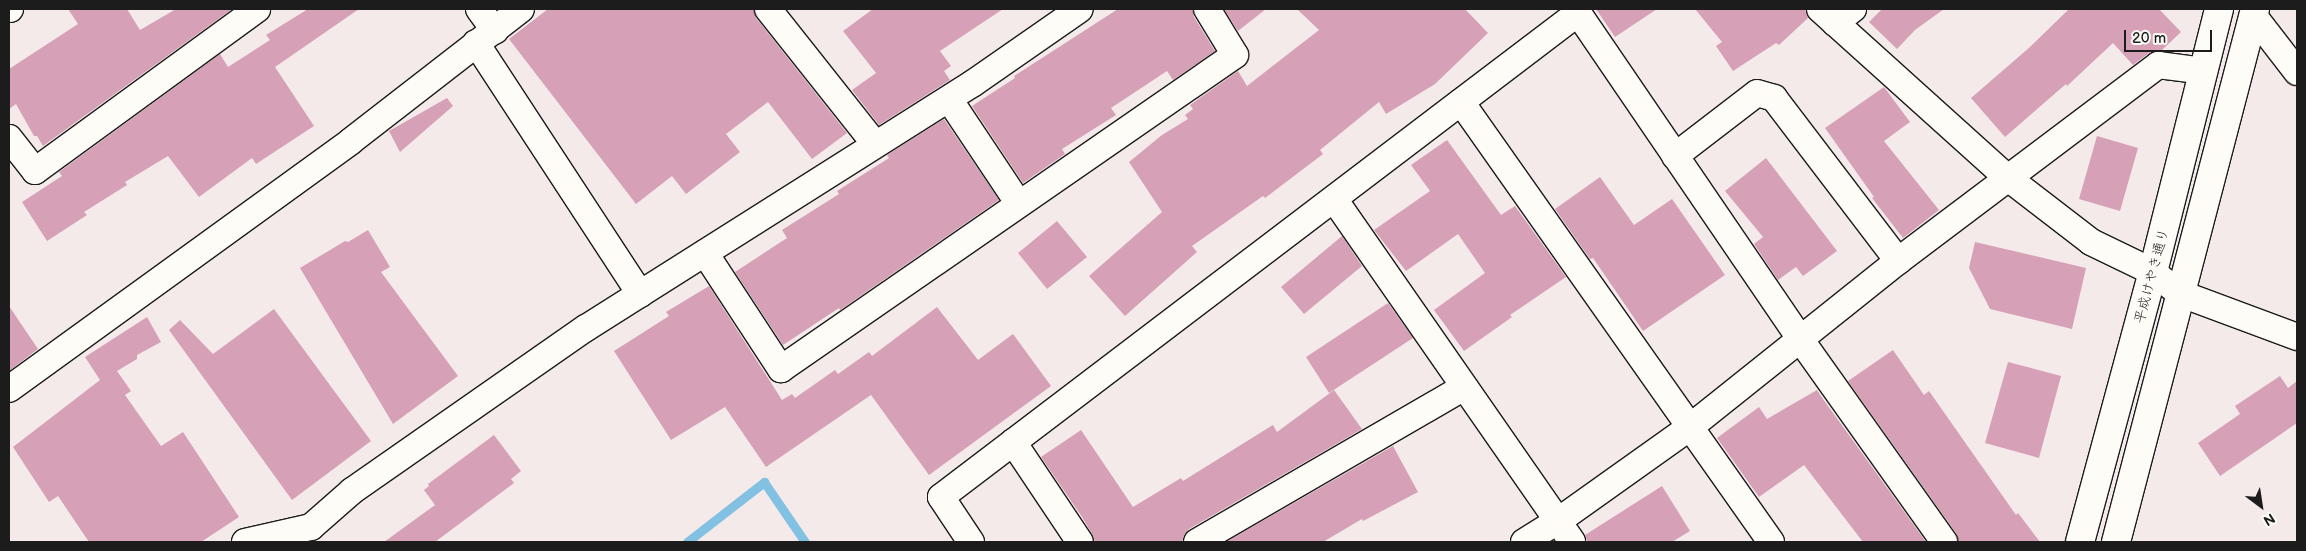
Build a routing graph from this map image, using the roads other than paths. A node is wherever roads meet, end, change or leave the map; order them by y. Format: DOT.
graph roads {
  1 [pos="257,9"];
  2 [pos="479,9"];
  3 [pos="521,9"];
  4 [pos="768,9"];
  5 [pos="1080,9"];
  6 [pos="1207,9"];
  7 [pos="2219,9"];
  8 [pos="2254,12"];
  9 [pos="1836,14"];
  10 [pos="485,37"];
  11 [pos="2204,71"];
  12 [pos="2297,72"];
  13 [pos="949,98"];
  14 [pos="1462,102"];
  15 [pos="9,138"];
  16 [pos="875,144"];
  17 [pos="1675,156"];
  18 [pos="2008,178"];
  19 [pos="1334,199"];
  20 [pos="1019,204"];
  21 [pos="705,253"];
  22 [pos="1898,260"];
  23 [pos="2153,272"];
  24 [pos="2179,293"];
  25 [pos="640,294"];
  26 [pos="2297,338"];
  27 [pos="1800,339"];
  28 [pos="1464,387"];
  29 [pos="9,389"];
  30 [pos="1689,428"];
  31 [pos="1013,442"];
  32 [pos="1565,532"];
  33 [pos="244,542"];
  34 [pos="971,542"];
  35 [pos="1080,542"];
  36 [pos="1197,542"];
  37 [pos="1524,542"];
  38 [pos="1771,542"];
  39 [pos="1944,542"];
  40 [pos="2080,542"];
  41 [pos="2116,542"];
  1 -- 15 [label="street"];
  2 -- 10 [label="street"];
  3 -- 10 [label="street"];
  4 -- 16 [label="street"];
  5 -- 13 [label="street"];
  6 -- 20 [label="street"];
  7 -- 11 [label="street, 平成けやき通り"];
  8 -- 12 [label="street"];
  8 -- 24 [label="street"];
  9 -- 18 [label="street"];
  10 -- 25 [label="street"];
  10 -- 29 [label="street"];
  11 -- 18 [label="street"];
  11 -- 23 [label="street, 平成けやき通り"];
  13 -- 16 [label="street"];
  13 -- 20 [label="street"];
  14 -- 17 [label="street"];
  14 -- 19 [label="street"];
  14 -- 30 [label="street"];
  16 -- 21 [label="street"];
  17 -- 22 [label="street"];
  17 -- 27 [label="street"];
  18 -- 22 [label="street"];
  18 -- 23 [label="street"];
  19 -- 28 [label="street"];
  19 -- 31 [label="street"];
  20 -- 21 [label="street"];
  21 -- 25 [label="street"];
  22 -- 27 [label="street"];
  23 -- 24 [label="street"];
  23 -- 40 [label="street, 平成けやき通り"];
  24 -- 26 [label="street"];
  24 -- 41 [label="street"];
  25 -- 33 [label="street"];
  27 -- 30 [label="street"];
  27 -- 39 [label="street"];
  28 -- 32 [label="street"];
  28 -- 36 [label="street"];
  30 -- 32 [label="street"];
  30 -- 38 [label="street"];
  31 -- 34 [label="street"];
  31 -- 35 [label="street"];
  32 -- 37 [label="street"];
}
